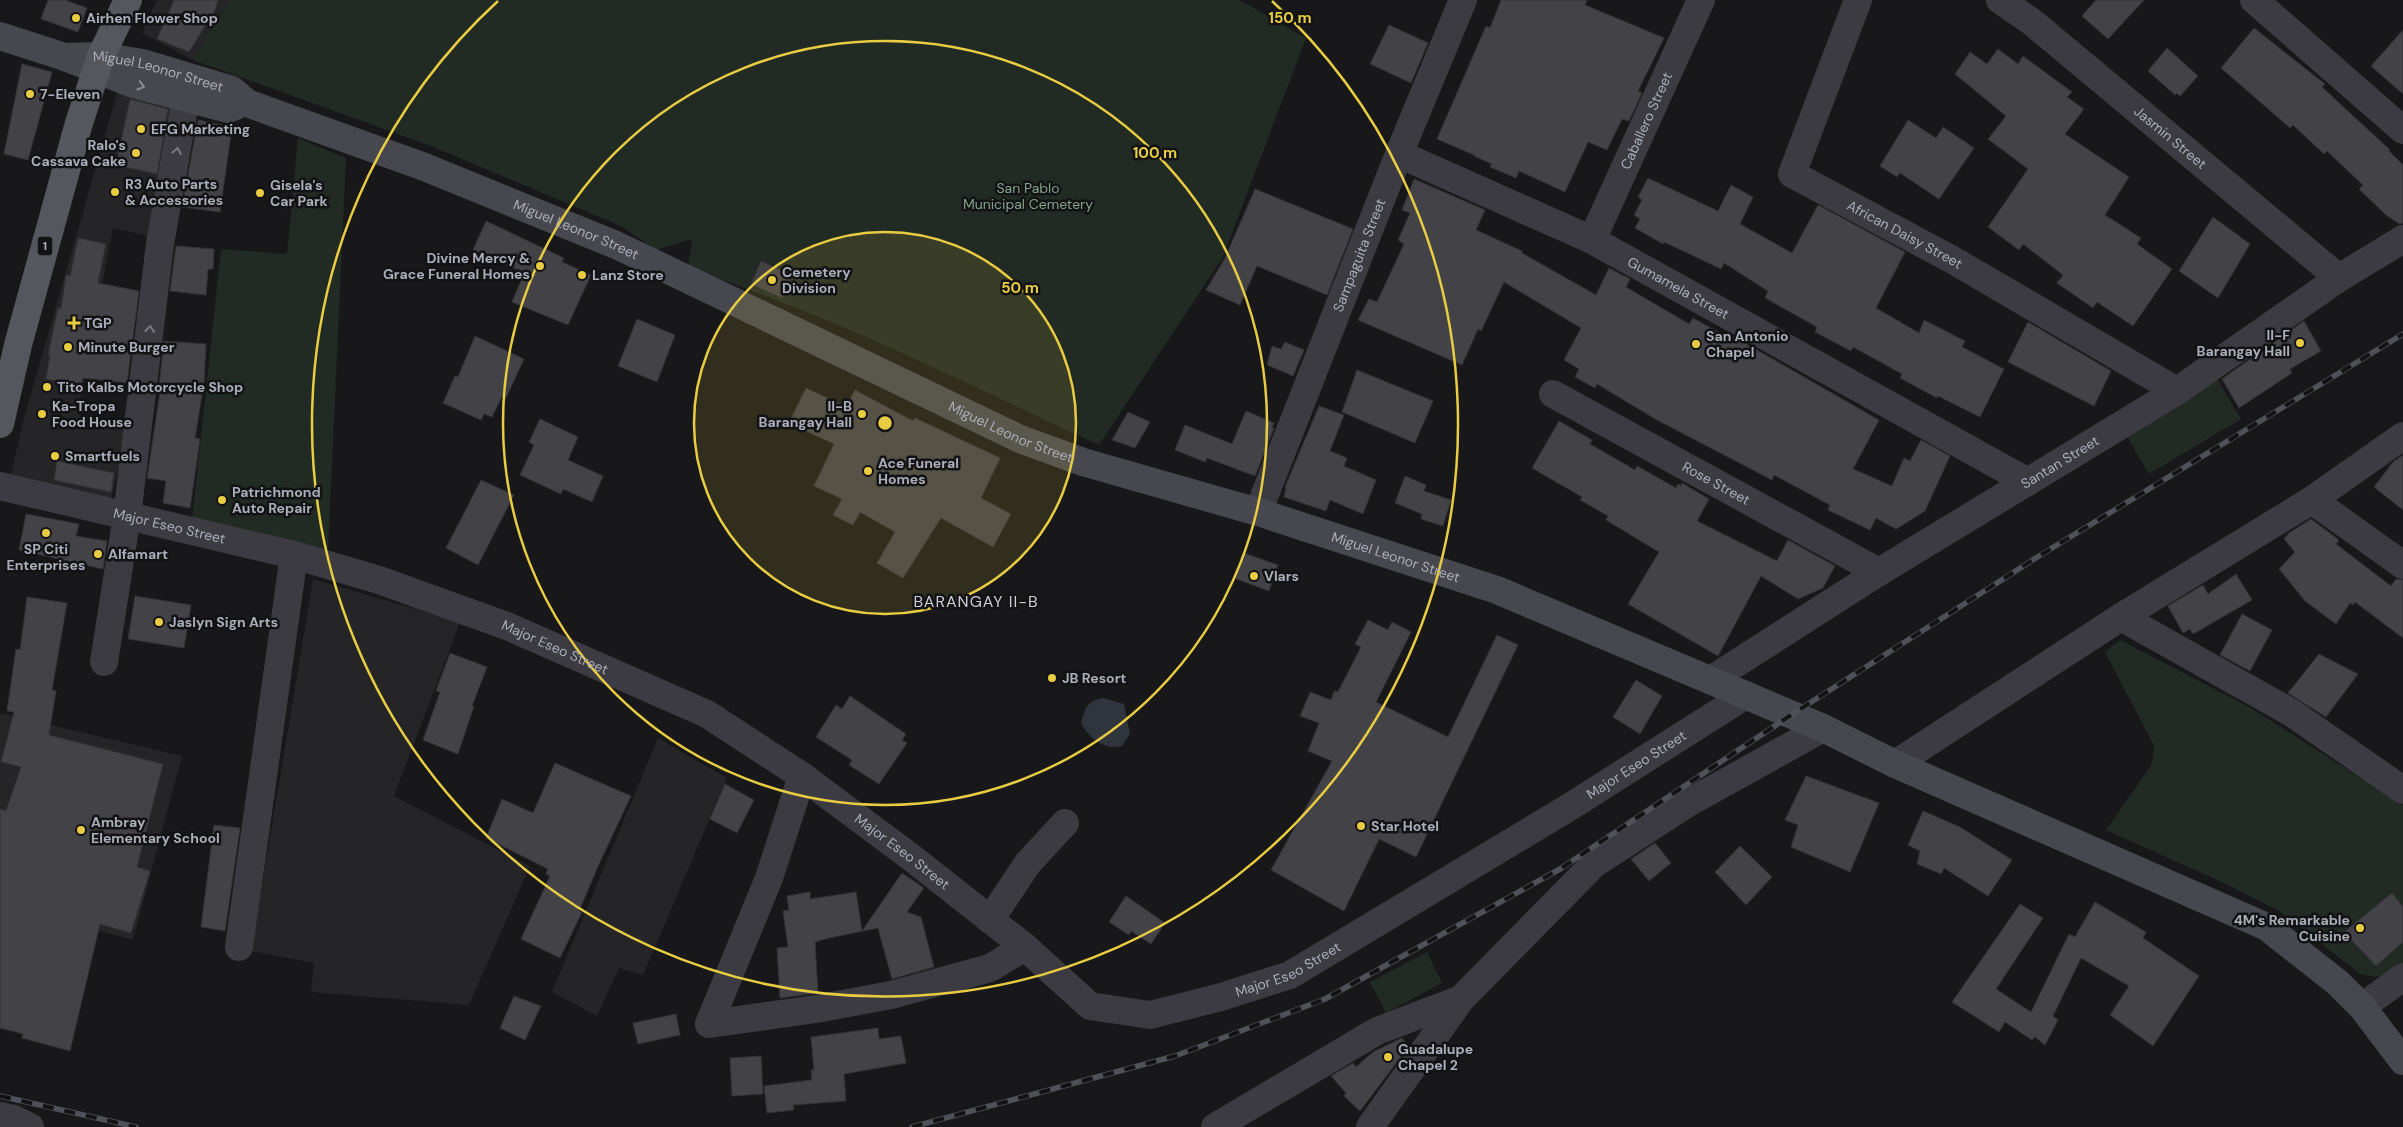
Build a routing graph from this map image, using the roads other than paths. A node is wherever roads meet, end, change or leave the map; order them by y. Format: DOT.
graph roads {
  1 [pos="128,0"];
  2 [pos="1463,0"];
  3 [pos="1701,0"];
  4 [pos="1858,0"];
  5 [pos="2000,0"];
  6 [pos="2254,0"];
  7 [pos="0,36"];
  8 [pos="98,62"];
  9 [pos="186,97"];
  10 [pos="247,103"];
  11 [pos="2403,130"];
  12 [pos="1399,154"];
  13 [pos="2403,239"];
  14 [pos="1592,240"];
  15 [pos="2339,278"];
  16 [pos="2177,391"];
  17 [pos="1553,394"];
  18 [pos="0,424"];
  19 [pos="2403,436"];
  20 [pos="2028,482"];
  21 [pos="0,486"];
  22 [pos="2312,500"];
  23 [pos="1258,512"];
  24 [pos="127,516"];
  25 [pos="294,555"];
  26 [pos="2403,565"];
  27 [pos="1879,572"];
  28 [pos="2121,617"];
  29 [pos="104,662"];
  30 [pos="1712,680"];
  31 [pos="1746,695"];
  32 [pos="1823,728"];
  33 [pos="1895,764"];
  34 [pos="802,776"];
  35 [pos="2403,790"];
  36 [pos="1065,823"];
  37 [pos="990,920"];
  38 [pos="239,947"];
  39 [pos="1025,948"];
  40 [pos="2403,977"];
  41 [pos="1461,999"];
  42 [pos="2362,1007"];
  43 [pos="2403,1061"];
  44 [pos="0,1116"];
  45 [pos="30,1127"];
  46 [pos="1215,1127"];
  47 [pos="1370,1127"];
  1 -- 8 [label="main road, 1"];
  2 -- 12 [label="street, Sampaguita Street"];
  3 -- 14 [label="street, Caballero Street"];
  4 -- 16 [label="street, African Daisy Street"];
  5 -- 15 [label="street, Jasmin Street"];
  6 -- 11 [label="street"];
  7 -- 8 [label="street, Miguel Leonor Street"];
  8 -- 9 [label="street, Miguel Leonor Street, one-way"];
  8 -- 10 [label="street, Miguel Leonor Street"];
  8 -- 18 [label="main road, 1"];
  9 -- 10 [label="street, Miguel Leonor Street"];
  24 -- 9 [label="street, one-way"];
  10 -- 23 [label="street, Miguel Leonor Street"];
  12 -- 14 [label="street, Gumamela Street"];
  12 -- 23 [label="street, Sampaguita Street"];
  13 -- 15 [label="street, Santan Street"];
  14 -- 20 [label="street, Gumamela Street"];
  15 -- 16 [label="street, Santan Street"];
  16 -- 20 [label="street, Santan Street"];
  17 -- 27 [label="street, Rose Street"];
  19 -- 22 [label="street"];
  20 -- 27 [label="street, Santan Street"];
  21 -- 24 [label="street, Major Eseo Street"];
  22 -- 26 [label="street"];
  22 -- 28 [label="street"];
  23 -- 30 [label="street, Miguel Leonor Street"];
  24 -- 25 [label="street, Major Eseo Street"];
  24 -- 29 [label="street"];
  25 -- 34 [label="street, Major Eseo Street"];
  25 -- 38 [label="street"];
  27 -- 30 [label="street, Santan Street"];
  28 -- 33 [label="street"];
  28 -- 35 [label="street"];
  30 -- 31 [label="street, Miguel Leonor Street"];
  31 -- 32 [label="street, Miguel Leonor Street"];
  31 -- 39 [label="street, Major Eseo Street"];
  32 -- 33 [label="street, Miguel Leonor Street"];
  32 -- 41 [label="street"];
  33 -- 42 [label="street, Miguel Leonor Street"];
  34 -- 37 [label="street, Major Eseo Street"];
  34 -- 39 [label="street"];
  36 -- 37 [label="street"];
  37 -- 39 [label="street, Major Eseo Street"];
  40 -- 42 [label="street"];
  41 -- 46 [label="street"];
  41 -- 47 [label="street"];
  42 -- 43 [label="street, Miguel Leonor Street"];
  44 -- 45 [label="street"];
}
